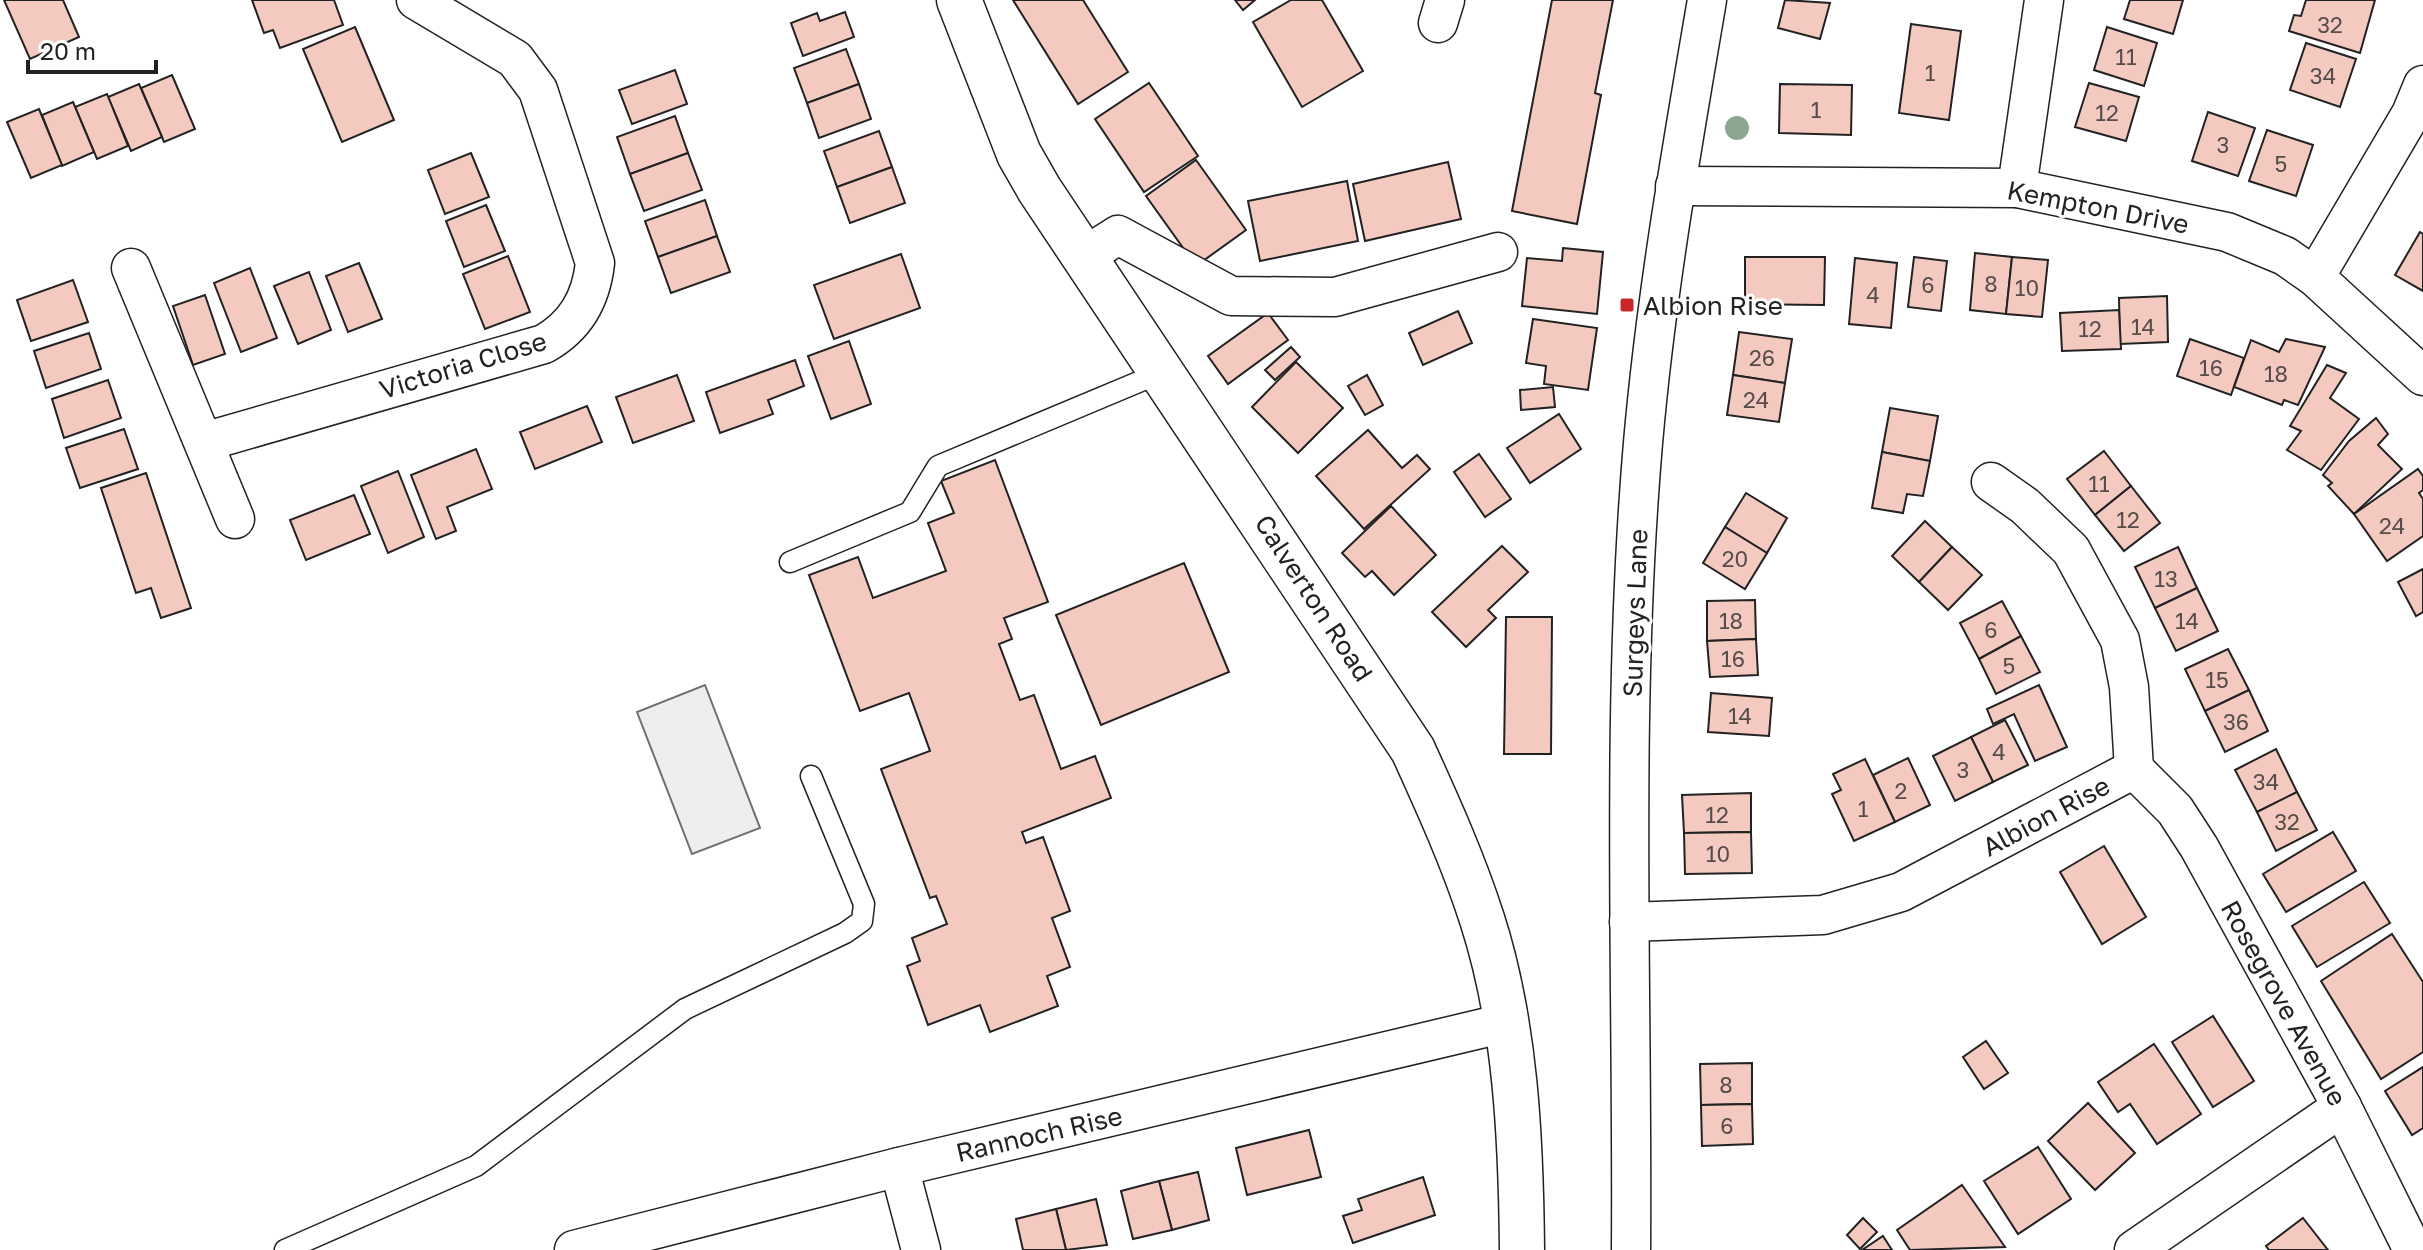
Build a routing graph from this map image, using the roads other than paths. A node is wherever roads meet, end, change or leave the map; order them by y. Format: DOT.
graph roads {
  1 [pos="416,0"];
  2 [pos="959,0"];
  3 [pos="1707,0"];
  4 [pos="2044,0"];
  5 [pos="2423,85"];
  6 [pos="1675,186"];
  7 [pos="2017,188"];
  8 [pos="1498,252"];
  9 [pos="1082,258"];
  10 [pos="131,268"];
  11 [pos="2315,277"];
  12 [pos="1160,373"];
  13 [pos="2423,376"];
  14 [pos="204,442"];
  15 [pos="1991,482"];
  16 [pos="235,519"];
  17 [pos="790,562"];
  18 [pos="2134,769"];
  19 [pos="811,776"];
  20 [pos="1629,922"];
  21 [pos="1505,1023"];
  22 [pos="2342,1107"];
  23 [pos="899,1167"];
  24 [pos="1628,1244"];
  25 [pos="285,1250"];
  26 [pos="574,1250"];
  27 [pos="921,1250"];
  28 [pos="1522,1250"];
  29 [pos="2134,1250"];
  30 [pos="2413,1250"];
  1 -- 14 [label="street, Victoria Close"];
  2 -- 9 [label="street, Calverton Road"];
  3 -- 6 [label="street, Surgeys Lane"];
  4 -- 7 [label="street"];
  5 -- 11 [label="street"];
  6 -- 7 [label="street, Kempton Drive"];
  6 -- 20 [label="street, Surgeys Lane"];
  7 -- 11 [label="street, Kempton Drive"];
  8 -- 9 [label="street"];
  9 -- 12 [label="street, Calverton Road"];
  10 -- 14 [label="street"];
  11 -- 13 [label="street, Kempton Drive"];
  12 -- 17 [label="lane"];
  12 -- 21 [label="street, Calverton Road"];
  14 -- 16 [label="street"];
  15 -- 18 [label="street, Albion Rise"];
  18 -- 20 [label="street, Albion Rise"];
  18 -- 22 [label="street, Rosegrove Avenue"];
  19 -- 25 [label="lane"];
  20 -- 24 [label="street, Surgeys Lane"];
  21 -- 23 [label="street, Rannoch Rise"];
  21 -- 28 [label="street, Calverton Road"];
  22 -- 29 [label="street"];
  22 -- 30 [label="street, Rosegrove Avenue"];
  23 -- 26 [label="street, Rannoch Rise"];
  23 -- 27 [label="street"];
}
